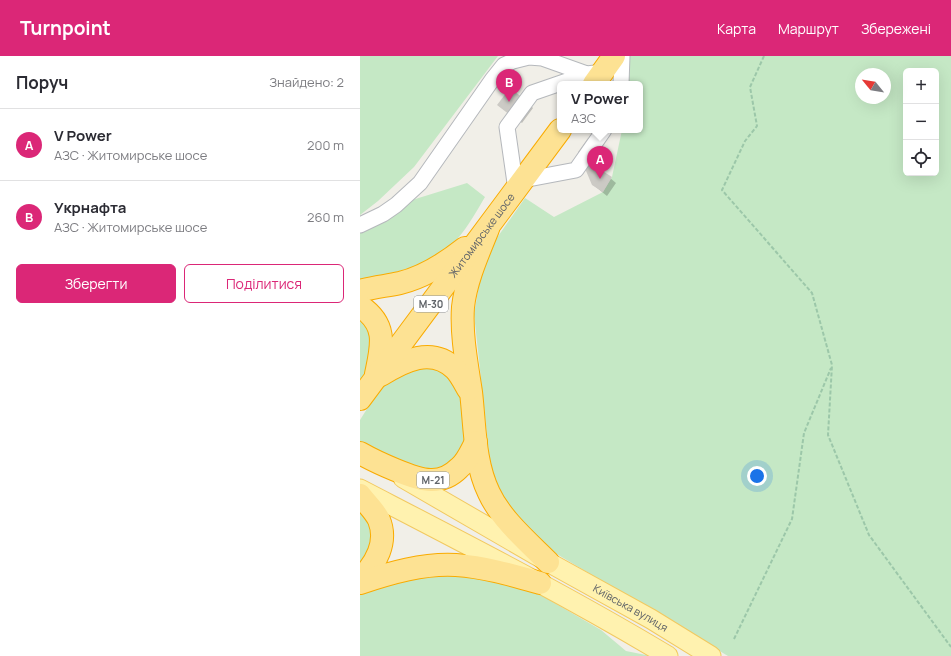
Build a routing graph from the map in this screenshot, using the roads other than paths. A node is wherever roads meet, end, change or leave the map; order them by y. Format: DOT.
graph roads {
  1 [pos="622,56"];
  2 [pos="600,72"];
  3 [pos="571,81"];
  4 [pos="621,81"];
  5 [pos="557,85"];
  6 [pos="558,133"];
  7 [pos="602,133"];
  8 [pos="520,185"];
  9 [pos="360,225"];
  10 [pos="488,229"];
  11 [pos="360,291"];
  12 [pos="360,306"];
  13 [pos="375,379"];
  14 [pos="471,394"];
  15 [pos="360,399"];
  16 [pos="476,442"];
  17 [pos="368,457"];
  18 [pos="360,489"];
  19 [pos="360,495"];
  20 [pos="548,562"];
  21 [pos="360,579"];
  22 [pos="360,582"];
  23 [pos="540,583"];
  24 [pos="668,656"];
  25 [pos="711,656"];
  1 -- 4 [label="lane"];
  2 -- 3 [label="lane"];
  2 -- 9 [label="lane"];
  5 -- 8 [label="lane"];
  6 -- 8 [label="highway, Житомирське шосе / М-30"];
  7 -- 8 [label="lane"];
  8 -- 10 [label="highway, Житомирське шосе / М-30"];
  10 -- 11 [label="highway"];
  10 -- 13 [label="highway, Житомирське шосе / М-30"];
  10 -- 14 [label="highway"];
  12 -- 13 [label="highway"];
  13 -- 14 [label="highway"];
  13 -- 15 [label="highway, Житомирське шосе"];
  14 -- 16 [label="highway"];
  16 -- 17 [label="highway, М-21"];
  16 -- 20 [label="highway"];
  17 -- 20 [label="main road, Київська вулиця"];
  18 -- 23 [label="main road, Київська вулиця"];
  19 -- 21 [label="highway"];
  20 -- 25 [label="main road, Київська вулиця"];
  22 -- 23 [label="highway"];
  23 -- 24 [label="main road, Київська вулиця"];
}
